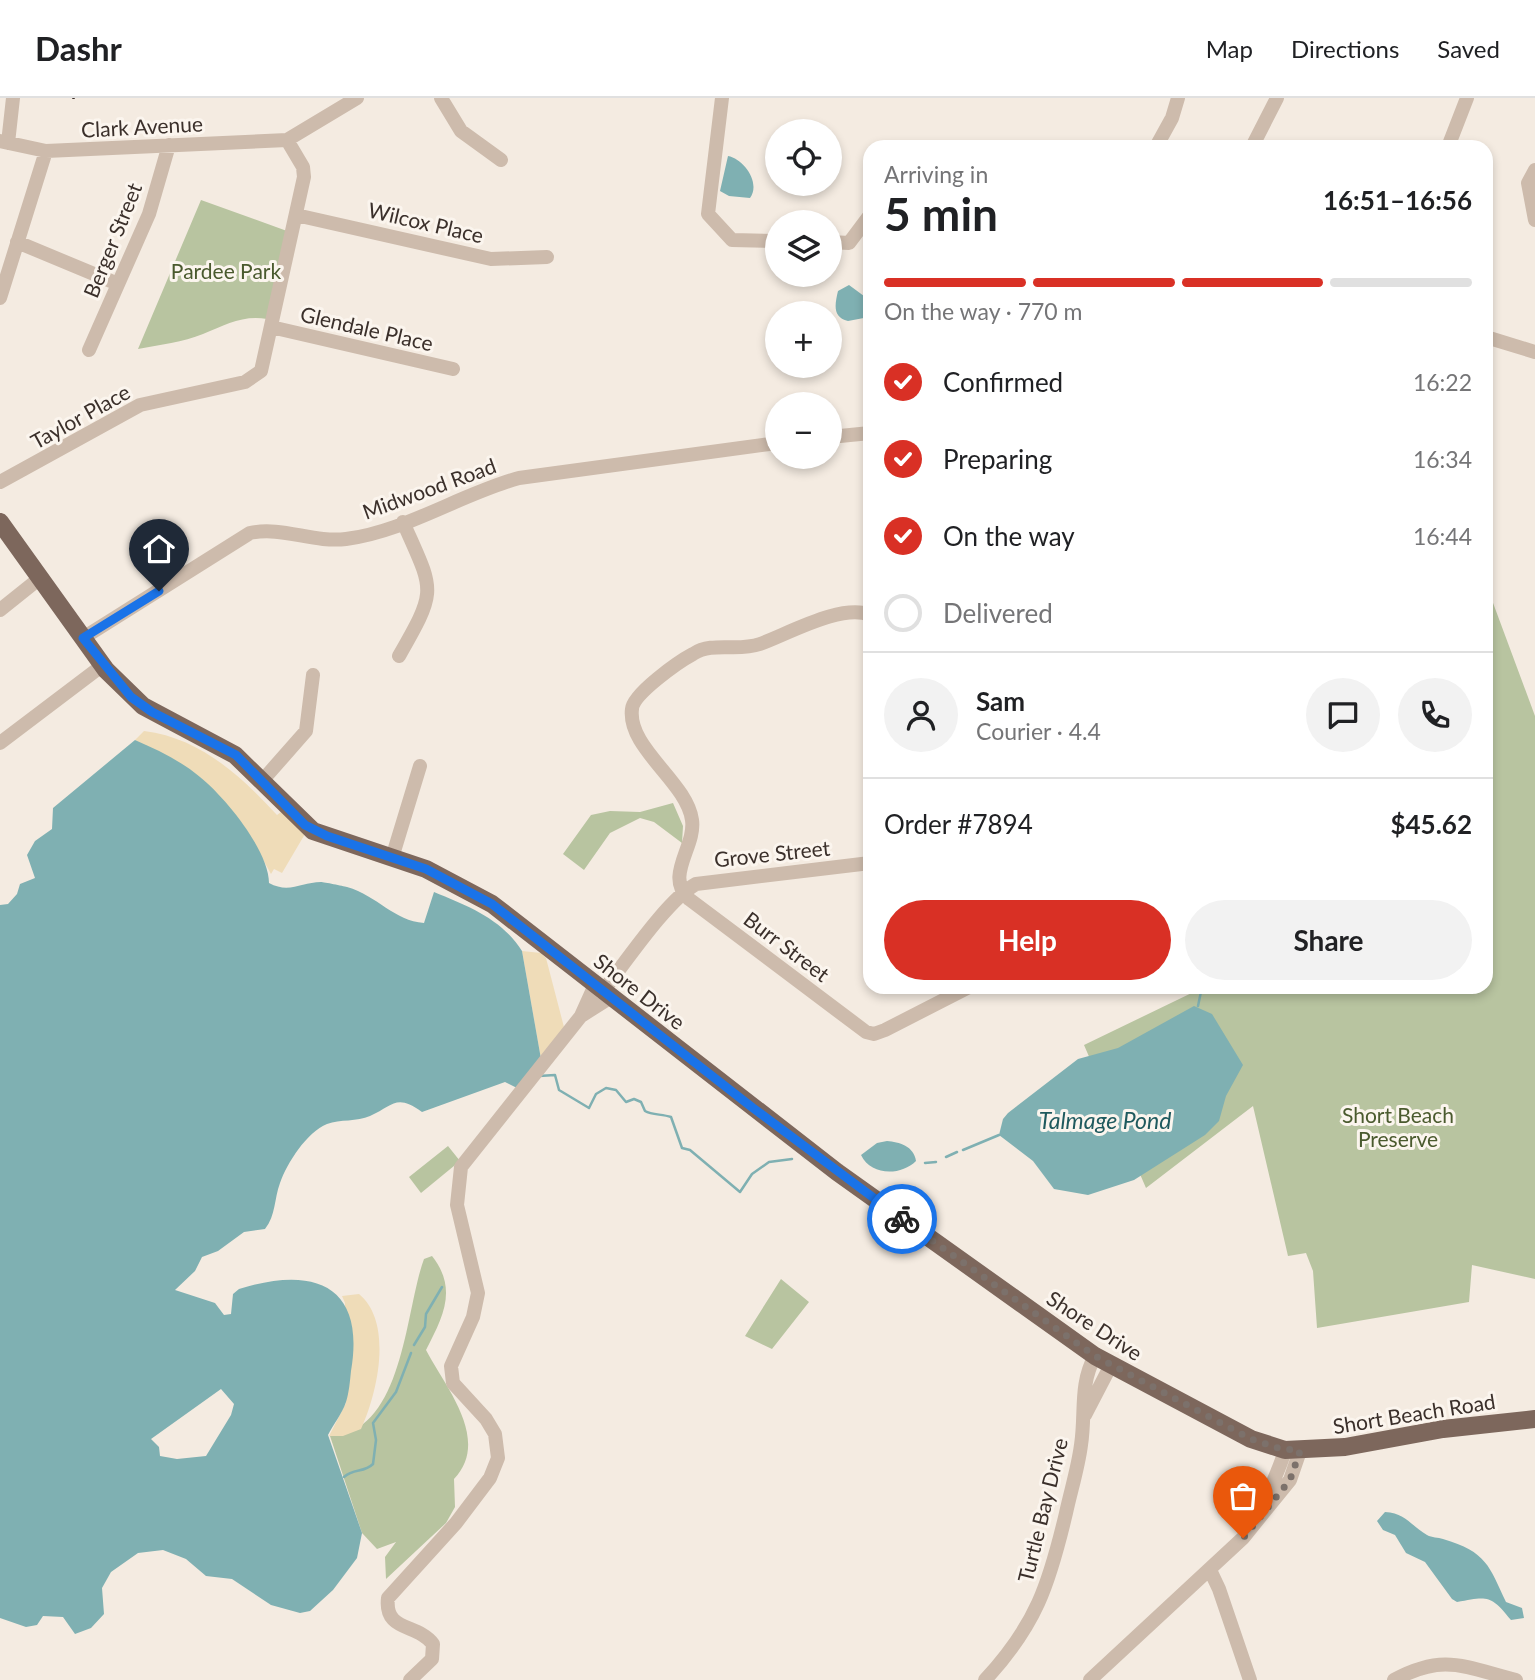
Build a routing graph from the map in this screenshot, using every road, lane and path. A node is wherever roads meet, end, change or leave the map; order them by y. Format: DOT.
graph roads {
  1 [pos="13,98"];
  2 [pos="325,98"];
  3 [pos="357,98"];
  4 [pos="441,98"];
  5 [pos="722,98"];
  6 [pos="1178,98"];
  7 [pos="1277,98"];
  8 [pos="1467,98"];
  9 [pos="333,112"];
  10 [pos="287,140"];
  11 [pos="1160,140"];
  12 [pos="1256,140"];
  13 [pos="1451,140"];
  14 [pos="4,142"];
  15 [pos="169,145"];
  16 [pos="46,151"];
  17 [pos="501,160"];
  18 [pos="1535,170"];
  19 [pos="296,215"];
  20 [pos="1535,220"];
  21 [pos="863,224"];
  22 [pos="765,241"];
  23 [pos="17,242"];
  24 [pos="842,243"];
  25 [pos="6,255"];
  26 [pos="547,257"];
  27 [pos="118,285"];
  28 [pos="0,298"];
  29 [pos="271,327"];
  30 [pos="1493,339"];
  31 [pos="89,350"];
  32 [pos="1535,352"];
  33 [pos="453,369"];
  34 [pos="863,434"];
  35 [pos="842,436"];
  36 [pos="765,445"];
  37 [pos="0,482"];
  38 [pos="0,522"];
  39 [pos="403,522"];
  40 [pos="40,578"];
  41 [pos="0,610"];
  42 [pos="863,613"];
  43 [pos="83,638"];
  44 [pos="399,656"];
  45 [pos="103,665"];
  46 [pos="313,675"];
  47 [pos="0,743"];
  48 [pos="420,766"];
  49 [pos="262,782"];
  50 [pos="392,858"];
  51 [pos="863,864"];
  52 [pos="683,893"];
  53 [pos="603,991"];
  54 [pos="955,994"];
  55 [pos="1095,1356"];
  56 [pos="1111,1365"];
  57 [pos="1085,1415"];
  58 [pos="1535,1419"];
  59 [pos="1292,1450"];
  60 [pos="1210,1570"];
  61 [pos="410,1680"];
  62 [pos="985,1680"];
  63 [pos="1090,1680"];
  64 [pos="1250,1680"];
  65 [pos="1394,1680"];
  66 [pos="1516,1680"];
  1 -- 14 [label="street"];
  2 -- 9 [label="street"];
  3 -- 9 [label="street"];
  4 -- 17 [label="street"];
  5 -- 22 [label="street"];
  6 -- 11 [label="street"];
  7 -- 12 [label="street"];
  8 -- 13 [label="street"];
  9 -- 10 [label="street"];
  10 -- 15 [label="street, Clark Avenue"];
  10 -- 19 [label="street"];
  14 -- 16 [label="street, Clark Avenue"];
  15 -- 16 [label="street, Clark Avenue"];
  15 -- 27 [label="street, Berger Street"];
  16 -- 23 [label="street"];
  18 -- 20 [label="street"];
  19 -- 26 [label="street, Wilcox Place"];
  19 -- 29 [label="street"];
  21 -- 24 [label="street"];
  23 -- 25 [label="street"];
  23 -- 27 [label="street"];
  25 -- 28 [label="street"];
  27 -- 31 [label="street, Berger Street"];
  29 -- 33 [label="street, Glendale Place"];
  29 -- 37 [label="street, Taylor Place"];
  30 -- 32 [label="street"];
  34 -- 35 [label="street"];
  36 -- 39 [label="street, Midwood Road"];
  38 -- 40 [label="main road, Shore Drive"];
  39 -- 43 [label="street, Midwood Road"];
  39 -- 44 [label="street"];
  40 -- 41 [label="street"];
  40 -- 43 [label="main road, Shore Drive"];
  42 -- 52 [label="street"];
  43 -- 45 [label="main road, Shore Drive"];
  45 -- 47 [label="street"];
  45 -- 49 [label="main road, Shore Drive"];
  46 -- 49 [label="street"];
  48 -- 50 [label="street"];
  49 -- 50 [label="main road, Shore Drive"];
  50 -- 53 [label="main road, Shore Drive"];
  51 -- 52 [label="street, Grove Street"];
  52 -- 53 [label="street, Grove Street"];
  52 -- 54 [label="street, Burr Street"];
  53 -- 55 [label="main road, Shore Drive"];
  53 -- 61 [label="street, Grove Street"];
  55 -- 56 [label="main road, Shore Drive"];
  55 -- 57 [label="street, Turtle Bay Drive"];
  56 -- 57 [label="street, Turtle Bay Drive"];
  56 -- 59 [label="main road, Shore Drive"];
  57 -- 62 [label="street, Turtle Bay Drive"];
  58 -- 59 [label="main road, Short Beach Road"];
  59 -- 60 [label="street"];
  60 -- 63 [label="street"];
  60 -- 64 [label="street"];
  65 -- 66 [label="street"];
}
